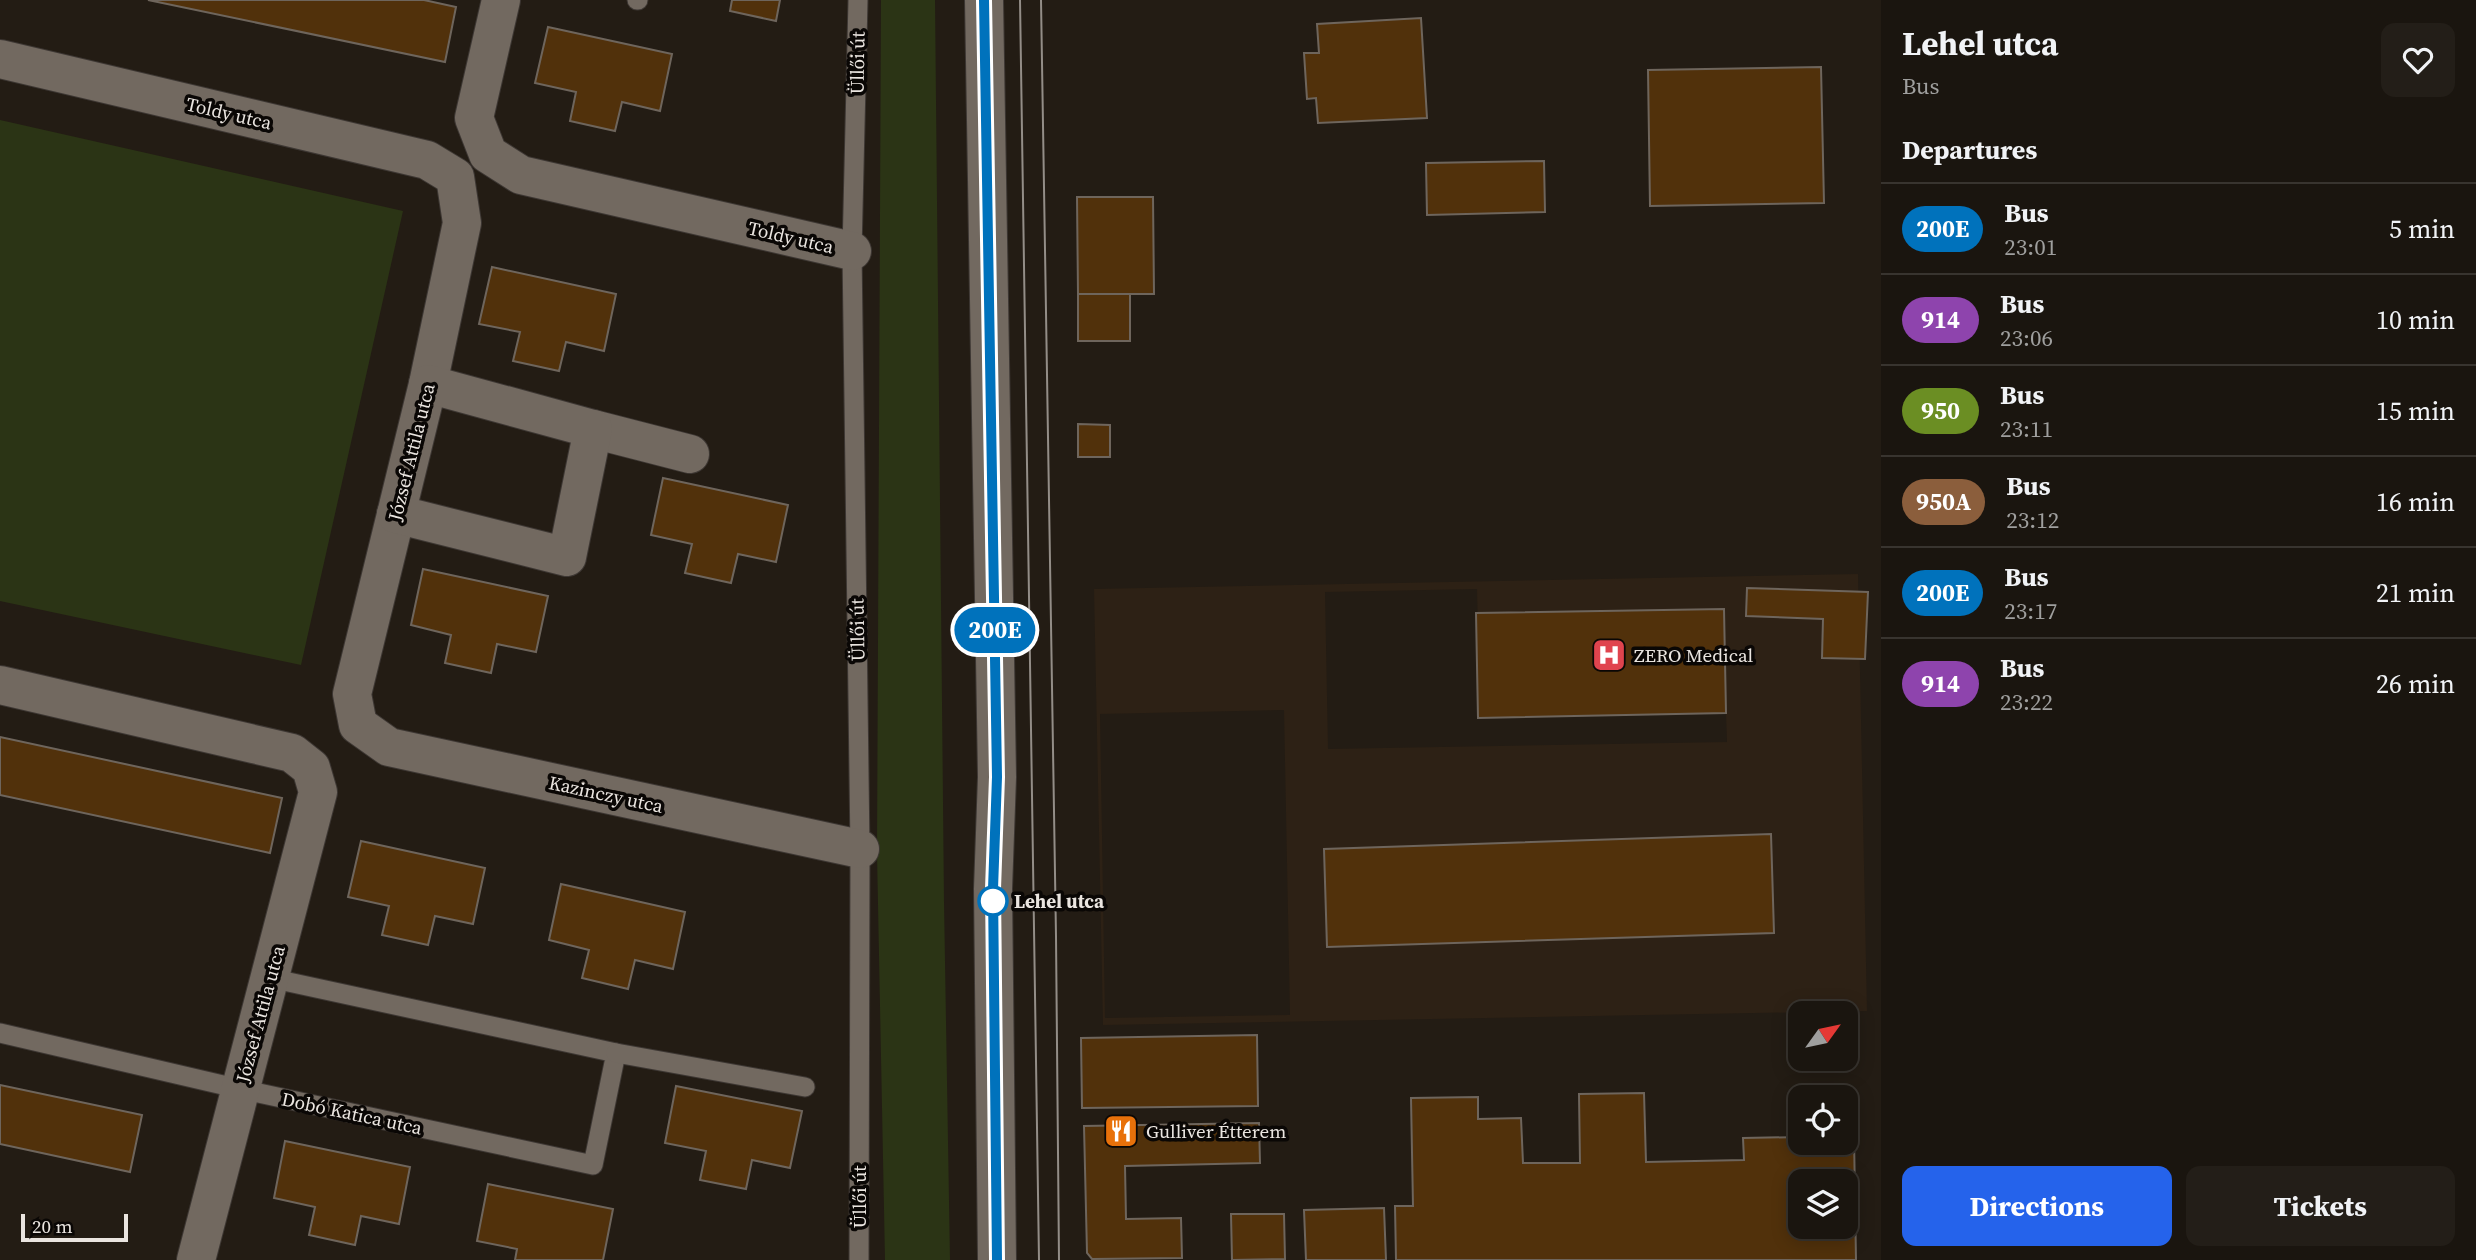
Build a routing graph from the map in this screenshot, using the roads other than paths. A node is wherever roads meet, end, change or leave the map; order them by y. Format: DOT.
graph roads {
  1 [pos="500,0"];
  2 [pos="858,0"];
  3 [pos="984,0"];
  4 [pos="0,59"];
  5 [pos="454,177"];
  6 [pos="852,251"];
  7 [pos="428,384"];
  8 [pos="593,429"];
  9 [pos="690,454"];
  10 [pos="396,514"];
  11 [pos="0,685"];
  12 [pos="358,725"];
  13 [pos="860,849"];
  14 [pos="270,978"];
  15 [pos="0,1033"];
  16 [pos="616,1053"];
  17 [pos="805,1087"];
  18 [pos="240,1089"];
  19 [pos="196,1260"];
  20 [pos="859,1260"];
  21 [pos="997,1260"];
  1 -- 6 [label="street, Toldy utca"];
  2 -- 6 [label="lane, Üllői út"];
  3 -- 21 [label="street"];
  4 -- 5 [label="street, Toldy utca"];
  5 -- 7 [label="street, József Attila utca"];
  6 -- 13 [label="lane, Üllői út"];
  7 -- 8 [label="street"];
  7 -- 10 [label="street, József Attila utca"];
  8 -- 9 [label="street"];
  8 -- 10 [label="street"];
  10 -- 12 [label="street, József Attila utca"];
  11 -- 14 [label="street, József Attila utca"];
  12 -- 13 [label="street, Kazinczy utca"];
  13 -- 20 [label="lane, Üllői út"];
  14 -- 16 [label="lane"];
  14 -- 18 [label="street, József Attila utca"];
  15 -- 18 [label="lane, Dobó Katica utca"];
  16 -- 17 [label="lane"];
  16 -- 18 [label="lane, Dobó Katica utca"];
  18 -- 19 [label="street, József Attila utca"];
}
